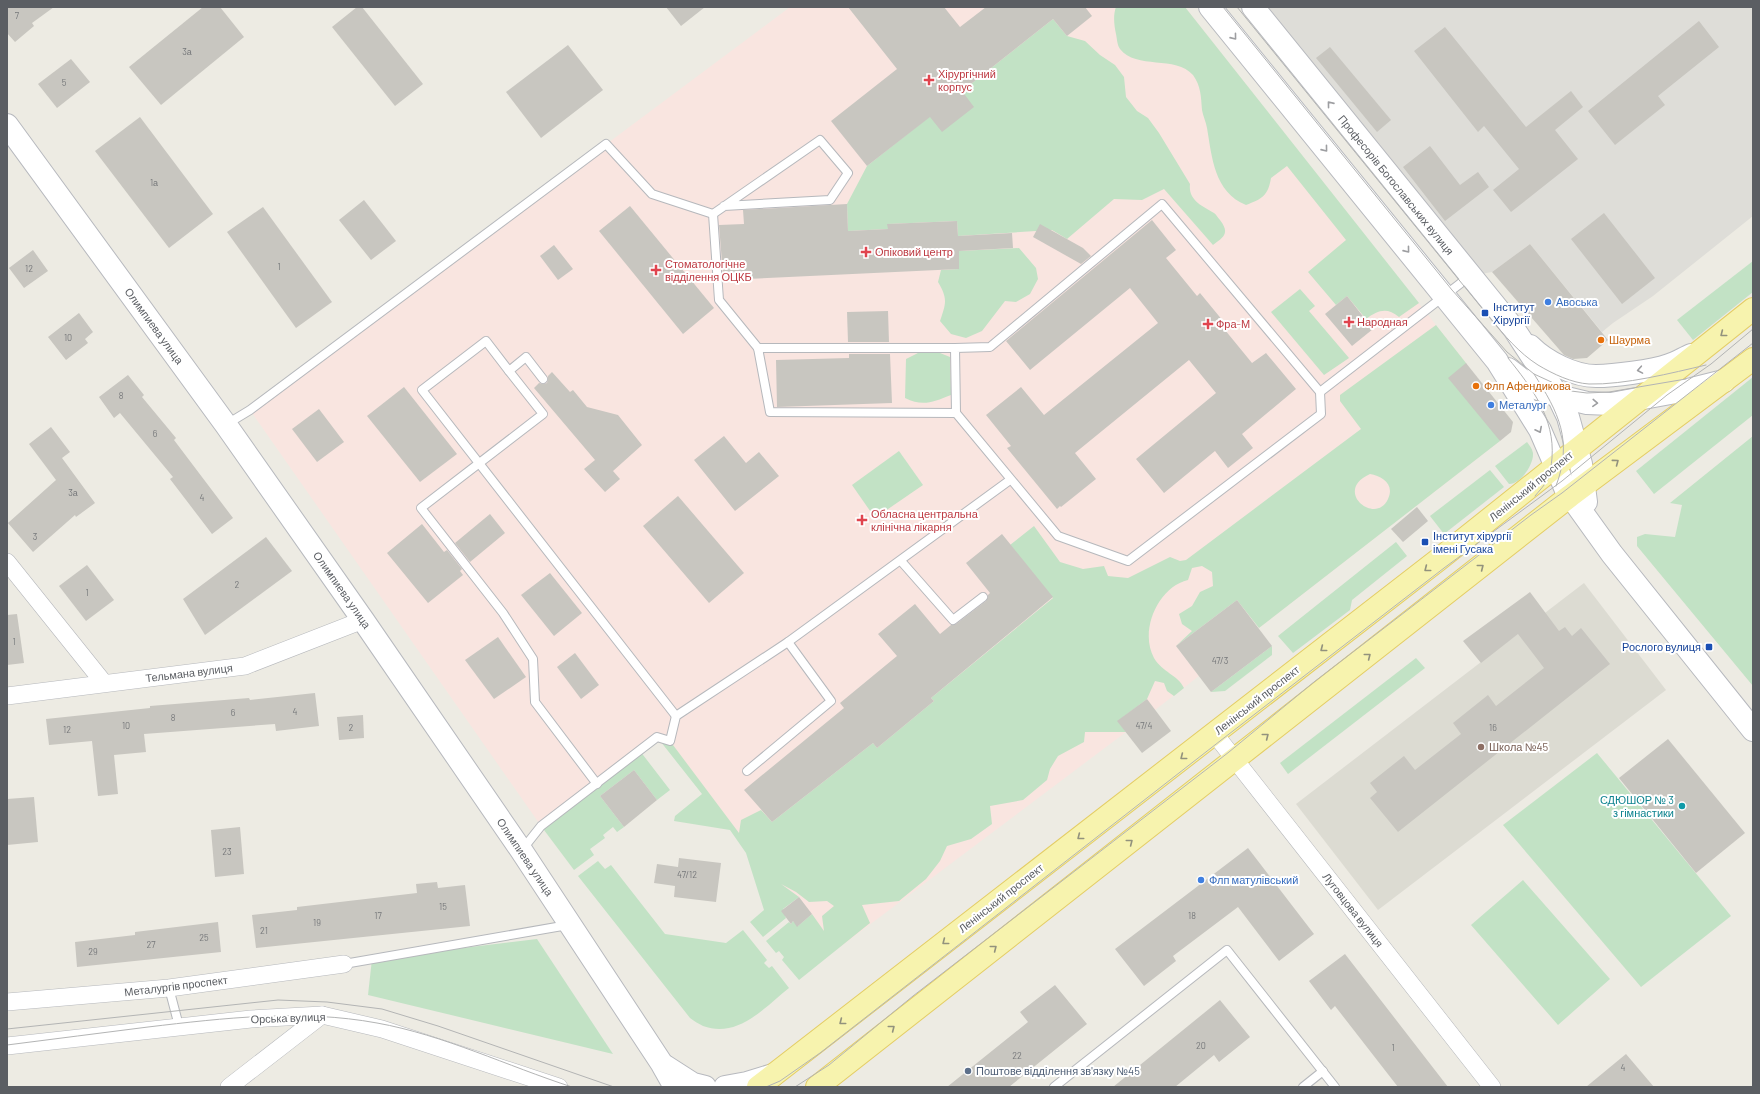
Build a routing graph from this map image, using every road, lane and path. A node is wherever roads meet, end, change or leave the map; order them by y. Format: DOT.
graph roads {
  1 [pos="1210,7"];
  2 [pos="1253,7"];
  3 [pos="7,125"];
  4 [pos="724,206"];
  5 [pos="713,214"];
  6 [pos="1470,276"];
  7 [pos="1444,296"];
  8 [pos="1753,309"];
  9 [pos="1514,329"];
  10 [pos="758,348"];
  11 [pos="955,348"];
  12 [pos="1703,349"];
  13 [pos="1753,359"];
  14 [pos="1497,361"];
  15 [pos="509,371"];
  16 [pos="543,380"];
  17 [pos="1726,381"];
  18 [pos="1320,392"];
  19 [pos="1558,396"];
  20 [pos="1638,400"];
  21 [pos="956,413"];
  22 [pos="226,425"];
  23 [pos="1578,449"];
  24 [pos="479,464"];
  25 [pos="1556,468"];
  26 [pos="1010,480"];
  27 [pos="1578,491"];
  28 [pos="901,561"];
  29 [pos="7,562"];
  30 [pos="983,597"];
  31 [pos="363,620"];
  32 [pos="788,642"];
  33 [pos="104,683"];
  34 [pos="7,696"];
  35 [pos="676,716"];
  36 [pos="1753,730"];
  37 [pos="1214,733"];
  38 [pos="1235,760"];
  39 [pos="747,771"];
  40 [pos="597,784"];
  41 [pos="521,850"];
  42 [pos="570,924"];
  43 [pos="344,964"];
  44 [pos="169,988"];
  45 [pos="7,1002"];
  46 [pos="322,1014"];
  47 [pos="179,1026"];
  48 [pos="7,1046"];
  49 [pos="662,1064"];
  50 [pos="1323,1071"];
  51 [pos="766,1081"];
  52 [pos="229,1087"];
  53 [pos="559,1087"];
  54 [pos="668,1087"];
  55 [pos="675,1087"];
  56 [pos="705,1087"];
  57 [pos="725,1087"];
  58 [pos="817,1087"];
  59 [pos="1054,1087"];
  60 [pos="1303,1087"];
  61 [pos="1335,1087"];
  62 [pos="1492,1087"];
  1 -- 7 [label="street, one-way"];
  6 -- 2 [label="street, Професорів Богославських вулиця, one-way"];
  3 -- 22 [label="street, Олимпиева улица"];
  4 -- 4 [label="lane"];
  4 -- 5 [label="lane"];
  5 -- 10 [label="lane"];
  5 -- 22 [label="lane"];
  6 -- 7 [label="lane"];
  6 -- 9 [label="street, Професорів Богославських вулиця"];
  7 -- 14 [label="street"];
  7 -- 18 [label="lane"];
  8 -- 12 [label="main road, Ленінський проспект, one-way"];
  12 -- 9 [label="street, one-way"];
  9 -- 19 [label="street, Професорів Богославських вулиця"];
  10 -- 11 [label="lane"];
  10 -- 21 [label="lane"];
  11 -- 18 [label="lane"];
  11 -- 21 [label="lane"];
  12 -- 20 [label="main road, Ленінський проспект"];
  13 -- 17 [label="main road"];
  14 -- 19 [label="street"];
  14 -- 25 [label="street, one-way"];
  15 -- 16 [label="lane"];
  15 -- 24 [label="lane"];
  15 -- 24 [label="lane"];
  17 -- 20 [label="street"];
  27 -- 17 [label="main road, one-way"];
  18 -- 26 [label="lane"];
  19 -- 20 [label="street, one-way"];
  19 -- 23 [label="street, Професорів Богославських вулиця"];
  20 -- 23 [label="main road, Ленінський проспект"];
  21 -- 26 [label="lane"];
  22 -- 31 [label="street, Олимпиева улица"];
  23 -- 25 [label="main road, Ленінський проспект"];
  23 -- 27 [label="street, Професорів Богославських вулиця"];
  24 -- 35 [label="lane"];
  24 -- 40 [label="lane"];
  25 -- 27 [label="street"];
  25 -- 37 [label="main road, Ленінський проспект, one-way"];
  26 -- 28 [label="lane"];
  27 -- 36 [label="street, Професорів Богославських вулиця"];
  38 -- 27 [label="main road, one-way"];
  28 -- 30 [label="lane"];
  28 -- 32 [label="lane"];
  29 -- 33 [label="street"];
  31 -- 33 [label="street, Тельмана вулиця"];
  31 -- 41 [label="street, Олимпиева улица"];
  32 -- 35 [label="lane"];
  32 -- 39 [label="lane"];
  33 -- 34 [label="street, Тельмана вулиця"];
  35 -- 40 [label="lane"];
  37 -- 38 [label="street, Луговцова вулиця"];
  37 -- 51 [label="main road, Ленінський проспект, one-way"];
  58 -- 38 [label="main road, one-way"];
  38 -- 62 [label="street, Луговцова вулиця"];
  40 -- 41 [label="lane"];
  41 -- 42 [label="street, Олимпиева улица"];
  42 -- 43 [label="lane"];
  42 -- 49 [label="street, Олимпиева улица"];
  43 -- 44 [label="street, Металургів проспект"];
  44 -- 45 [label="street, Металургів проспект"];
  44 -- 47 [label="lane"];
  46 -- 47 [label="street, Орська вулиця"];
  46 -- 52 [label="street"];
  46 -- 53 [label="street, Орська вулиця"];
  47 -- 48 [label="street, Орська вулиця"];
  49 -- 54 [label="street"];
  49 -- 55 [label="street"];
  49 -- 56 [label="street"];
  50 -- 59 [label="lane"];
  50 -- 60 [label="lane"];
  50 -- 61 [label="lane"];
  51 -- 57 [label="street"];
}
